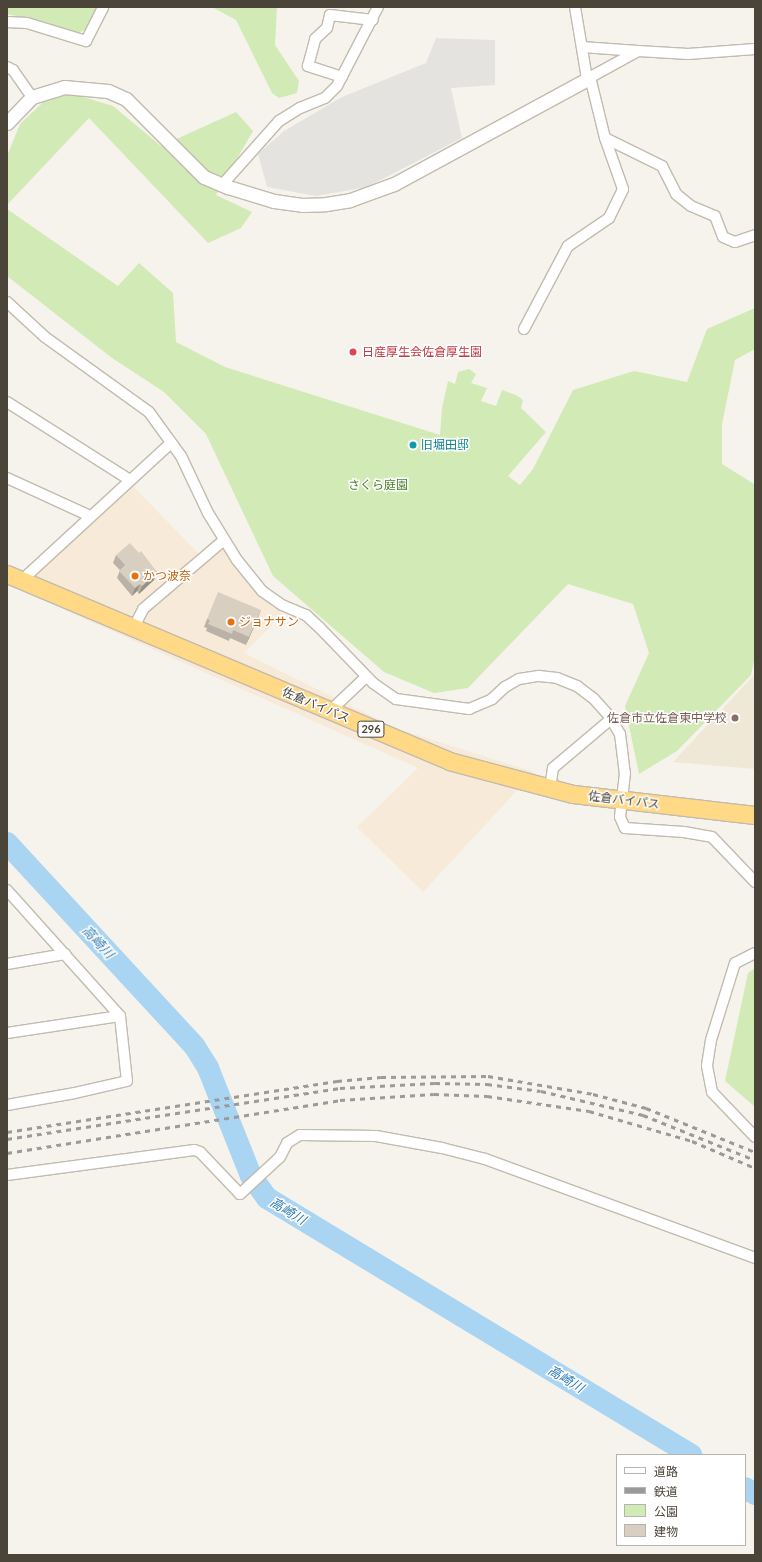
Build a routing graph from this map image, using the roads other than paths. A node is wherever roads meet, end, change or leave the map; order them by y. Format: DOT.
graph roads {
  1 [pos="103,7"];
  2 [pos="378,7"];
  3 [pos="575,7"];
  4 [pos="373,20"];
  5 [pos="7,22"];
  6 [pos="582,47"];
  7 [pos="754,50"];
  8 [pos="638,51"];
  9 [pos="7,67"];
  10 [pos="342,77"];
  11 [pos="589,78"];
  12 [pos="32,97"];
  13 [pos="7,123"];
  14 [pos="605,138"];
  15 [pos="222,185"];
  16 [pos="755,235"];
  17 [pos="7,302"];
  18 [pos="524,329"];
  19 [pos="7,402"];
  20 [pos="170,443"];
  21 [pos="7,478"];
  22 [pos="130,480"];
  23 [pos="90,516"];
  24 [pos="224,540"];
  25 [pos="15,577"];
  26 [pos="133,628"];
  27 [pos="366,677"];
  28 [pos="330,711"];
  29 [pos="611,719"];
  30 [pos="550,789"];
  31 [pos="622,801"];
  32 [pos="755,815"];
  33 [pos="755,882"];
  34 [pos="7,890"];
  35 [pos="755,953"];
  36 [pos="65,954"];
  37 [pos="7,964"];
  38 [pos="120,1016"];
  39 [pos="7,1033"];
  40 [pos="7,1105"];
  41 [pos="755,1137"];
  42 [pos="7,1175"];
  43 [pos="755,1258"];
  1 -- 5 [label="street"];
  2 -- 4 [label="street"];
  3 -- 6 [label="street"];
  4 -- 10 [label="street"];
  4 -- 10 [label="street"];
  6 -- 8 [label="street"];
  6 -- 11 [label="street"];
  7 -- 8 [label="street"];
  8 -- 11 [label="street"];
  9 -- 12 [label="street"];
  10 -- 15 [label="street"];
  11 -- 14 [label="street"];
  11 -- 15 [label="street"];
  12 -- 13 [label="street"];
  12 -- 15 [label="street"];
  14 -- 16 [label="street"];
  14 -- 18 [label="street"];
  17 -- 20 [label="street"];
  19 -- 22 [label="street"];
  20 -- 22 [label="street"];
  20 -- 24 [label="street"];
  21 -- 23 [label="street"];
  22 -- 23 [label="street"];
  23 -- 25 [label="street"];
  24 -- 26 [label="street"];
  24 -- 27 [label="street"];
  25 -- 26 [label="highway, 佐倉バイパス / 296"];
  26 -- 28 [label="highway, 佐倉バイパス / 296"];
  27 -- 28 [label="street"];
  27 -- 29 [label="street"];
  28 -- 30 [label="highway, 佐倉バイパス / 296"];
  29 -- 30 [label="street"];
  29 -- 31 [label="street"];
  30 -- 31 [label="highway, 佐倉バイパス / 296"];
  31 -- 32 [label="highway, 佐倉バイパス / 296"];
  31 -- 33 [label="street"];
  34 -- 36 [label="street"];
  35 -- 41 [label="street"];
  36 -- 37 [label="street"];
  36 -- 38 [label="street"];
  38 -- 39 [label="street"];
  38 -- 40 [label="street"];
  42 -- 43 [label="street"];
}
